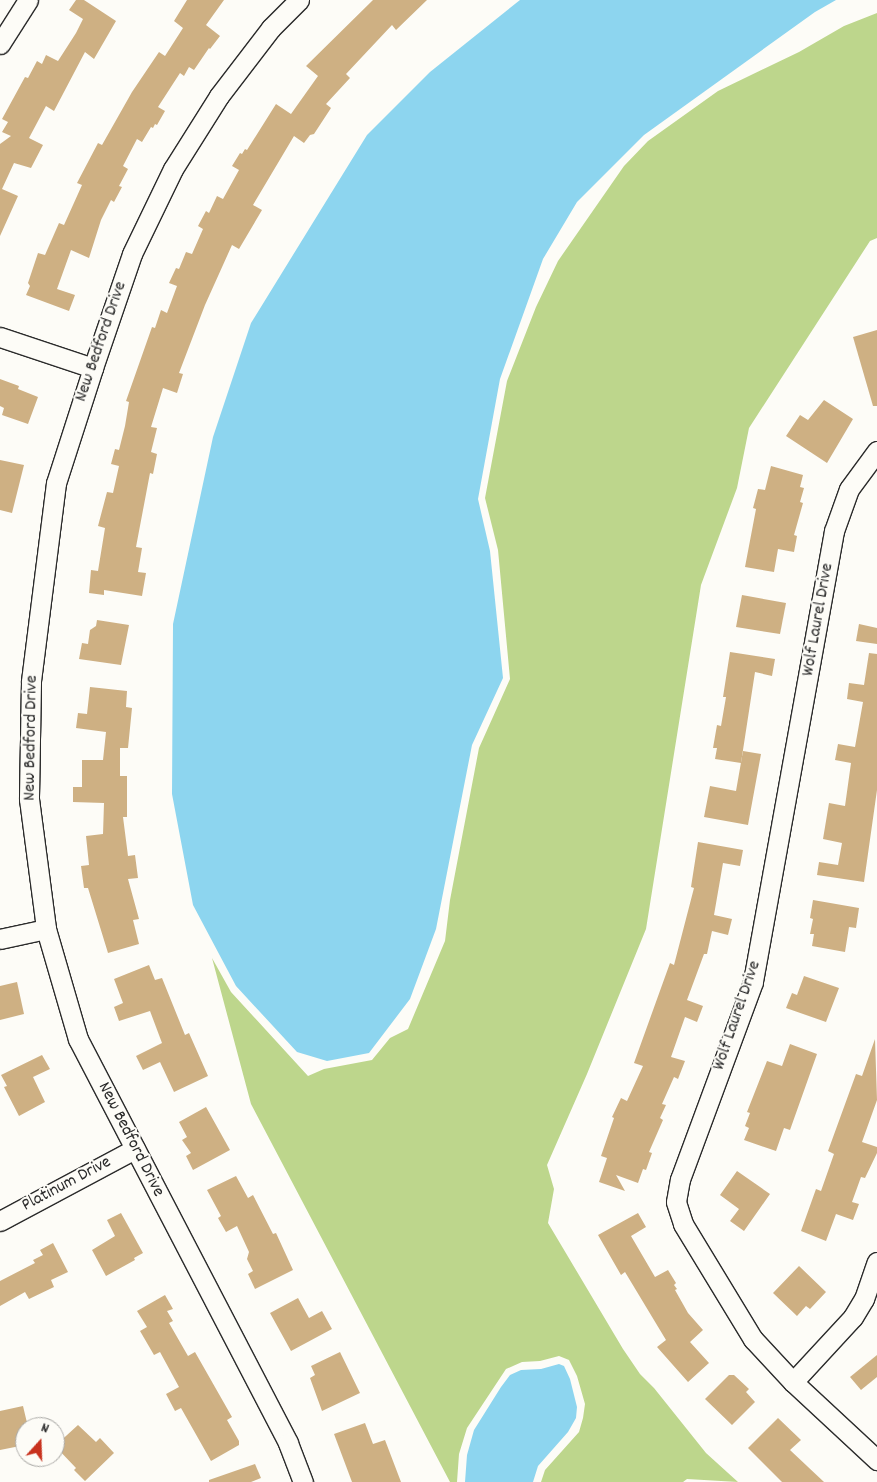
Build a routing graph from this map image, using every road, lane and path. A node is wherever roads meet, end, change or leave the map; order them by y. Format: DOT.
graph roads {
  1 [pos="28,0"];
  2 [pos="299,0"];
  3 [pos="0,44"];
  4 [pos="0,337"];
  5 [pos="92,368"];
  6 [pos="877,451"];
  7 [pos="46,929"];
  8 [pos="0,939"];
  9 [pos="135,1149"];
  10 [pos="0,1221"];
  11 [pos="877,1262"];
  12 [pos="794,1382"];
  13 [pos="877,1460"];
  14 [pos="303,1482"];
  1 -- 3 [label="street"];
  2 -- 5 [label="street, New Bedford Drive"];
  4 -- 5 [label="street"];
  5 -- 7 [label="street, New Bedford Drive"];
  6 -- 12 [label="street, Wolf Laurel Drive"];
  7 -- 8 [label="street"];
  7 -- 9 [label="street, New Bedford Drive"];
  9 -- 10 [label="street, Platinum Drive"];
  9 -- 14 [label="street, New Bedford Drive"];
  11 -- 12 [label="street"];
  12 -- 13 [label="street, Wolf Laurel Drive"];
}
